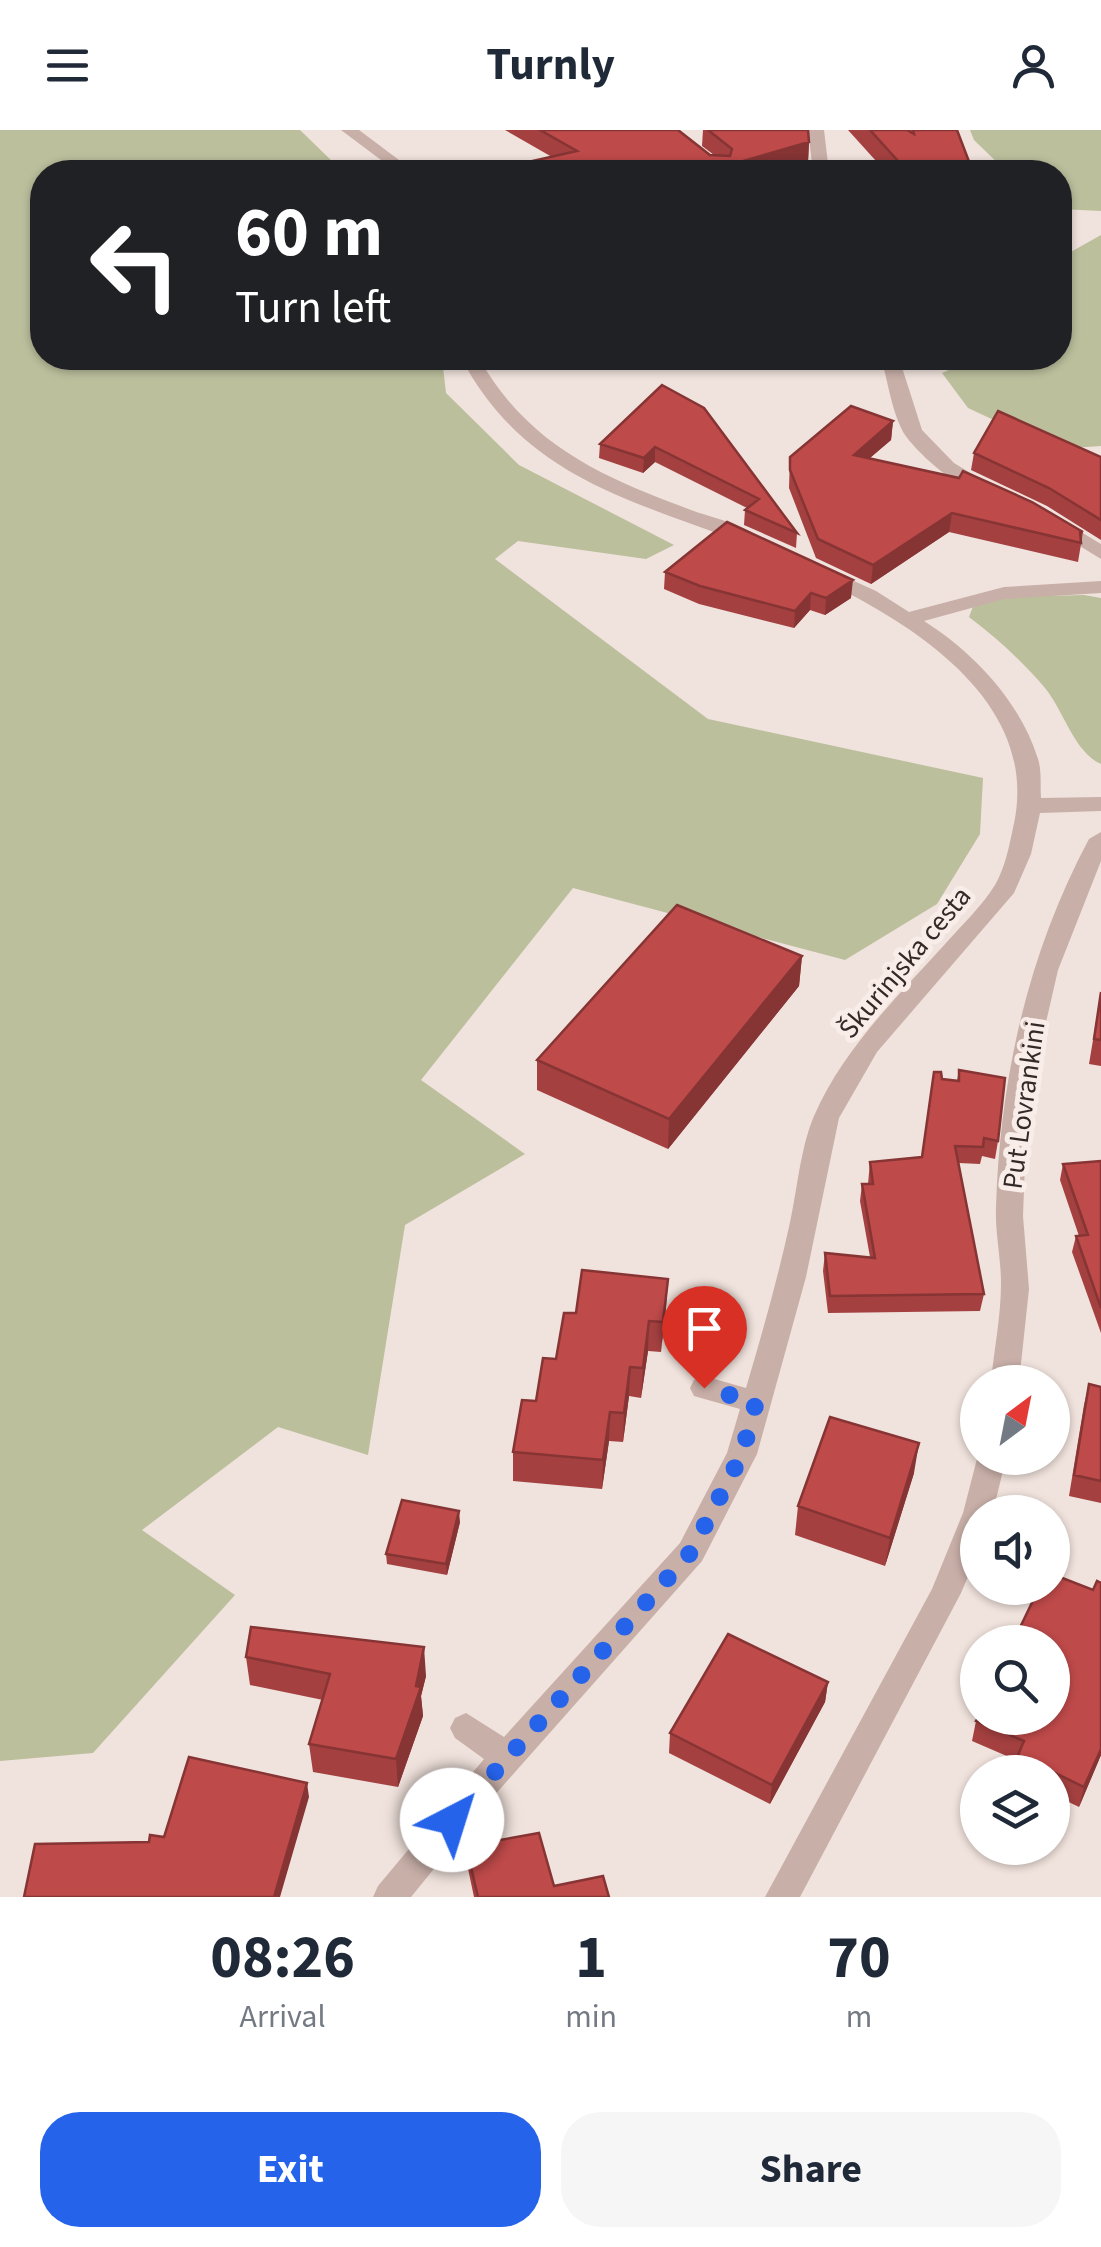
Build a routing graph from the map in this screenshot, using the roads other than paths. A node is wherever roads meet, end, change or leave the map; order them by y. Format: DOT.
graph roads {
  1 [pos="348,130"];
  2 [pos="816,130"];
  3 [pos="390,160"];
  4 [pos="820,160"];
  5 [pos="475,370"];
  6 [pos="894,370"];
  7 [pos="1008,501"];
  8 [pos="1038,513"];
  9 [pos="1096,549"];
  10 [pos="1101,586"];
  11 [pos="910,619"];
  12 [pos="1101,804"];
  13 [pos="1030,806"];
  14 [pos="1101,839"];
  15 [pos="1008,1365"];
  16 [pos="704,1388"];
  17 [pos="756,1402"];
  18 [pos="960,1558"];
  19 [pos="466,1728"];
  20 [pos="507,1756"];
  21 [pos="390,1897"];
  22 [pos="782,1897"];
  1 -- 3 [label="street"];
  2 -- 4 [label="street"];
  5 -- 11 [label="street, Škurinjska cesta"];
  6 -- 7 [label="street"];
  8 -- 9 [label="street"];
  10 -- 11 [label="street"];
  11 -- 13 [label="street, Škurinjska cesta"];
  12 -- 13 [label="street"];
  13 -- 17 [label="street, Škurinjska cesta"];
  14 -- 15 [label="street, Put Lovrankini"];
  16 -- 17 [label="street"];
  17 -- 20 [label="street, Škurinjska cesta"];
  18 -- 22 [label="street"];
  19 -- 20 [label="street"];
  20 -- 21 [label="street, Škurinjska cesta"];
}
